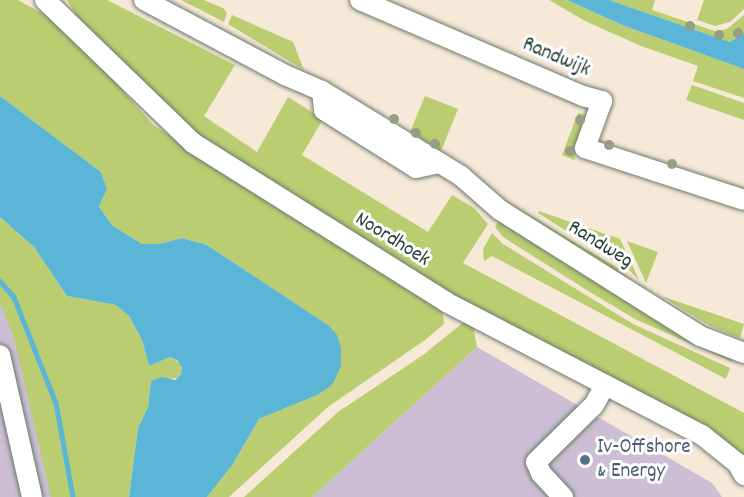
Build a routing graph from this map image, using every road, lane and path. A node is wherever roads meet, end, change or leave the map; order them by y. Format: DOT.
graph roads {
  1 [pos="45,0"];
  2 [pos="144,0"];
  3 [pos="360,0"];
  4 [pos="744,200"];
  5 [pos="744,353"];
  6 [pos="0,355"];
  7 [pos="605,385"];
  8 [pos="744,475"];
  9 [pos="32,497"];
  10 [pos="562,497"];
  1 -- 7 [label="street, Noordhoek"];
  2 -- 5 [label="street, Randweg"];
  3 -- 4 [label="street, Randwijk"];
  6 -- 9 [label="street"];
  7 -- 8 [label="street, Noordhoek"];
  7 -- 10 [label="street"];
}
